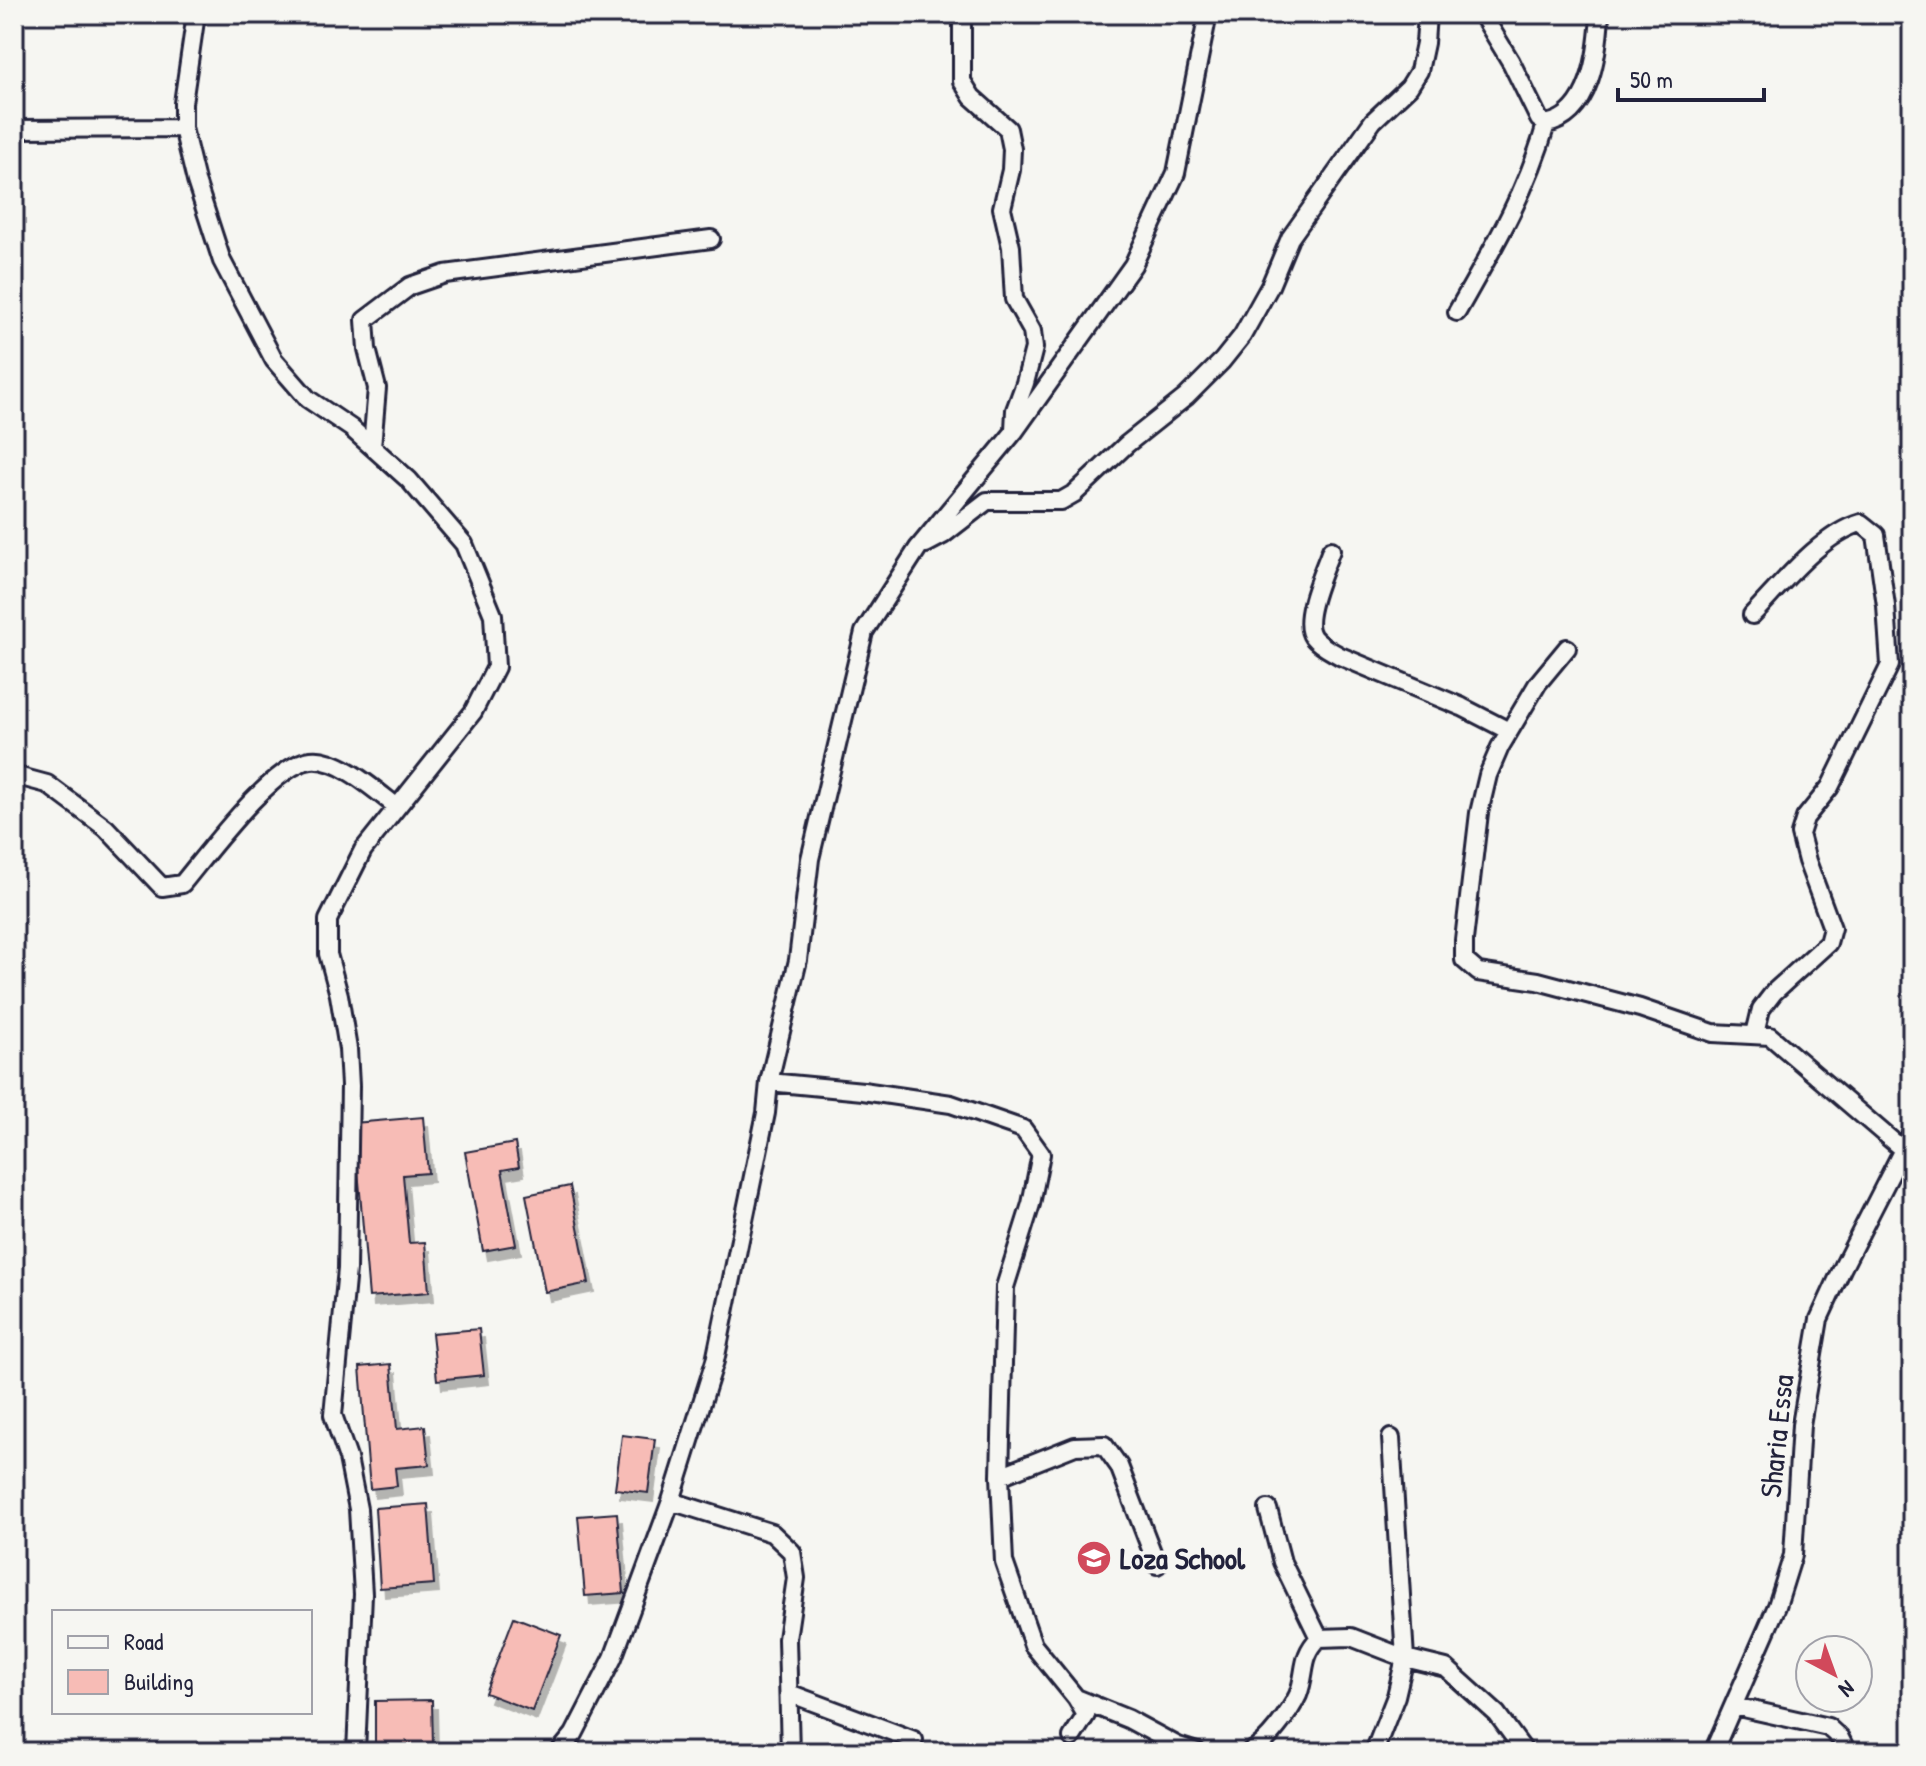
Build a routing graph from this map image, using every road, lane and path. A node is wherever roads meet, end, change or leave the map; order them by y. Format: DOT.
graph roads {
  1 [pos="196,14"];
  2 [pos="962,14"];
  3 [pos="1208,14"];
  4 [pos="1427,14"];
  5 [pos="1482,14"];
  6 [pos="1600,14"];
  7 [pos="1546,124"];
  8 [pos="183,128"];
  9 [pos="14,129"];
  10 [pos="711,239"];
  11 [pos="1457,312"];
  12 [pos="1014,432"];
  13 [pos="372,447"];
  14 [pos="918,548"];
  15 [pos="1331,550"];
  16 [pos="1752,615"];
  17 [pos="1567,648"];
  18 [pos="1509,731"];
  19 [pos="21,777"];
  20 [pos="397,807"];
  21 [pos="1755,1034"];
  22 [pos="769,1082"];
  23 [pos="1912,1132"];
  24 [pos="1902,1149"];
  25 [pos="1391,1438"];
  26 [pos="1000,1476"];
  27 [pos="671,1501"];
  28 [pos="1268,1509"];
  29 [pos="1157,1565"];
  30 [pos="1319,1638"];
  31 [pos="1405,1658"];
  32 [pos="789,1693"];
  33 [pos="1076,1698"];
  34 [pos="1734,1706"];
  35 [pos="1072,1737"];
  36 [pos="914,1740"];
  37 [pos="1177,1749"];
  38 [pos="356,1752"];
  39 [pos="559,1752"];
  40 [pos="790,1752"];
  41 [pos="1197,1752"];
  42 [pos="1250,1752"];
  43 [pos="1374,1752"];
  44 [pos="1525,1752"];
  45 [pos="1713,1752"];
  46 [pos="1847,1752"];
  1 -- 8 [label="street"];
  2 -- 12 [label="street"];
  3 -- 12 [label="street"];
  4 -- 14 [label="street"];
  5 -- 7 [label="street"];
  6 -- 7 [label="street"];
  7 -- 11 [label="street"];
  8 -- 9 [label="street"];
  8 -- 13 [label="street"];
  10 -- 13 [label="street"];
  12 -- 14 [label="street"];
  13 -- 20 [label="street"];
  14 -- 22 [label="street"];
  15 -- 18 [label="street"];
  16 -- 21 [label="street"];
  17 -- 18 [label="street"];
  18 -- 21 [label="street"];
  19 -- 20 [label="street"];
  20 -- 38 [label="street"];
  21 -- 24 [label="street"];
  22 -- 26 [label="street"];
  22 -- 27 [label="street"];
  23 -- 24 [label="street, Sharia Essa"];
  24 -- 34 [label="street, Sharia Essa"];
  25 -- 31 [label="street"];
  26 -- 29 [label="street"];
  26 -- 33 [label="street"];
  27 -- 32 [label="street"];
  27 -- 39 [label="street"];
  28 -- 30 [label="street"];
  30 -- 31 [label="street"];
  30 -- 42 [label="street"];
  31 -- 43 [label="street"];
  31 -- 44 [label="street"];
  32 -- 36 [label="street"];
  32 -- 40 [label="street"];
  33 -- 35 [label="street"];
  33 -- 37 [label="street"];
  34 -- 45 [label="street, Sharia Essa"];
  34 -- 46 [label="street"];
  37 -- 41 [label="street"];
}
